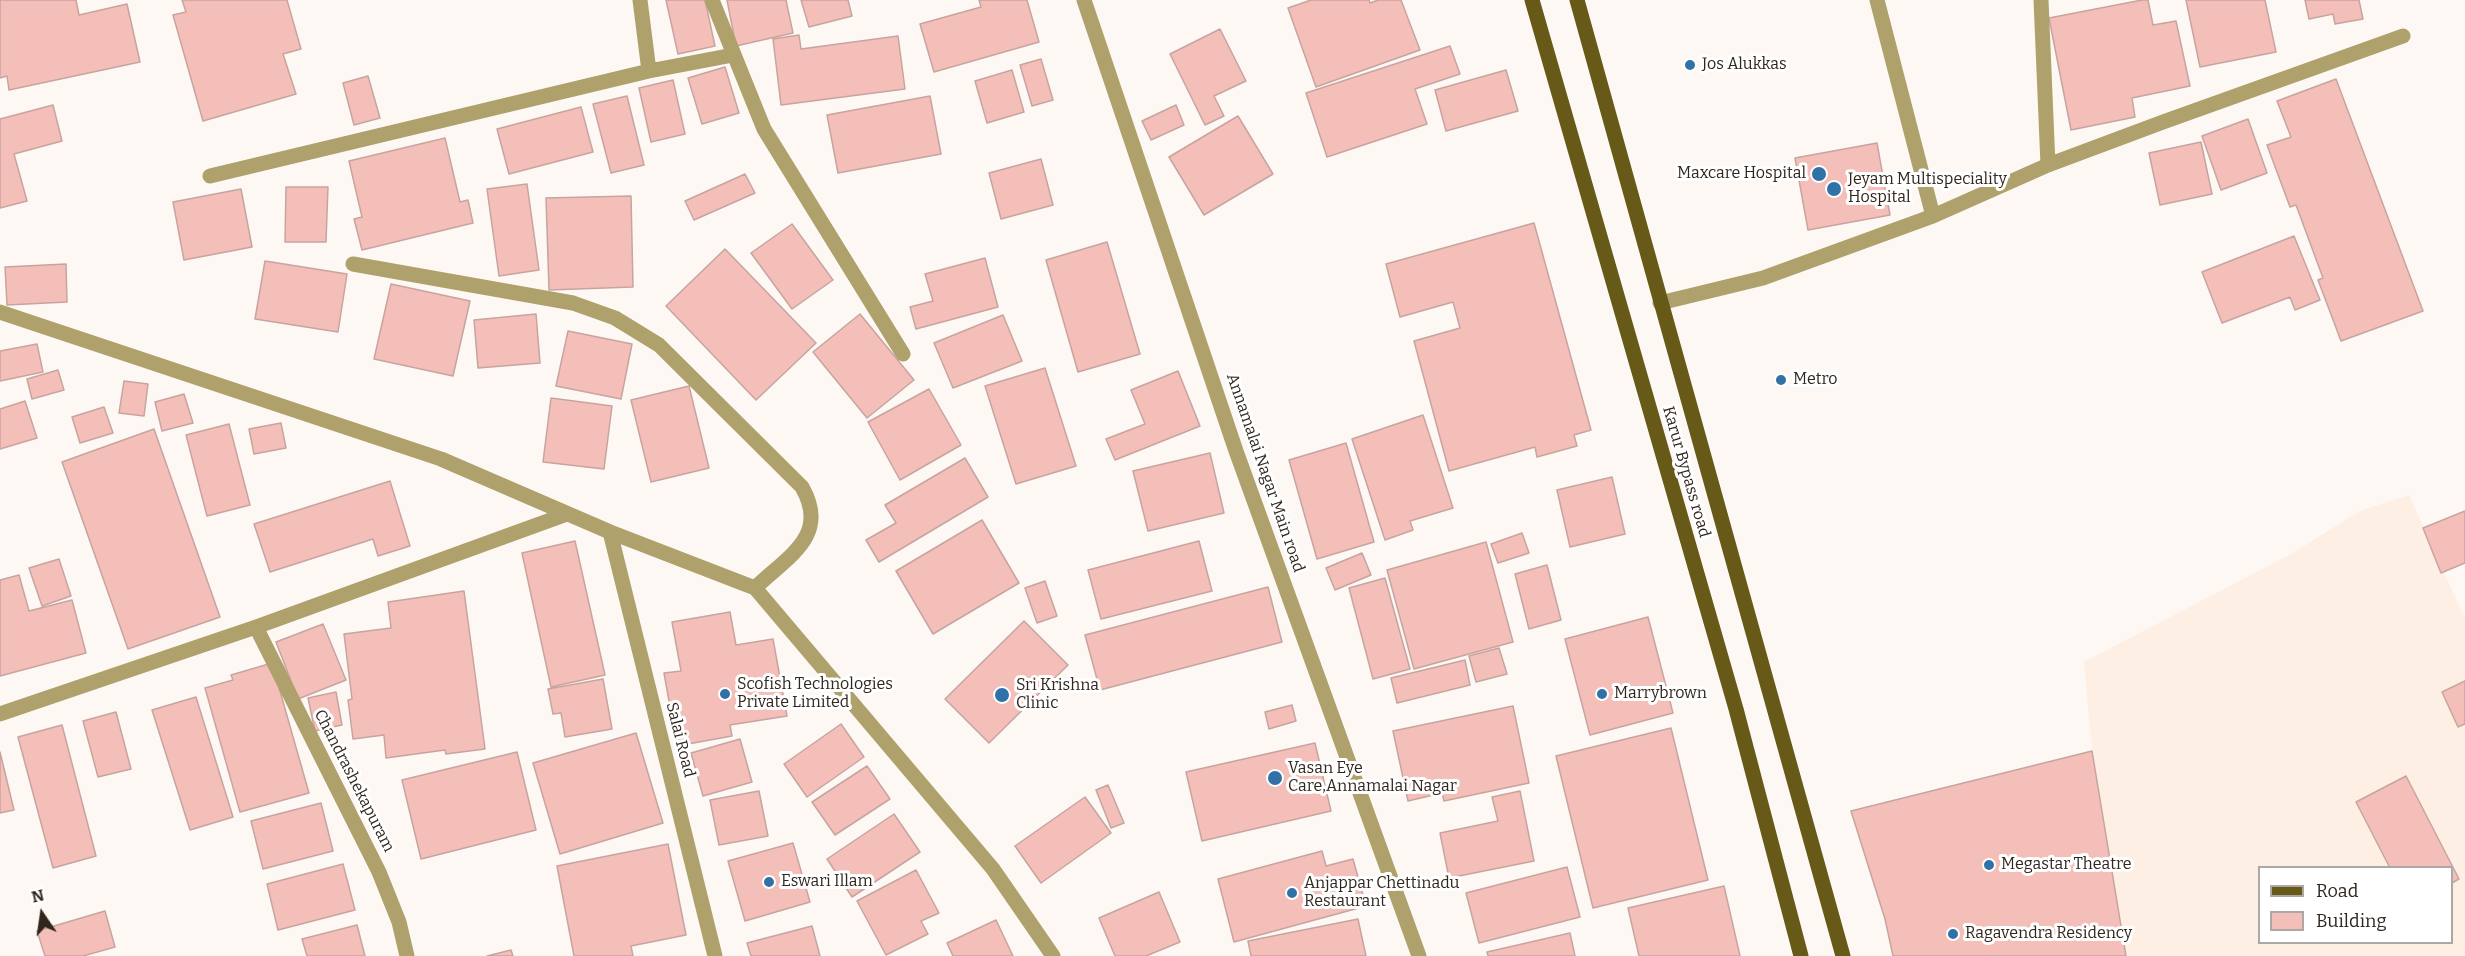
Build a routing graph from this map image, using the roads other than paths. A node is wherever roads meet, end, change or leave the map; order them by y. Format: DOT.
graph roads {
  1 [pos="640,0"];
  2 [pos="712,0"];
  3 [pos="1084,0"];
  4 [pos="1532,0"];
  5 [pos="1577,0"];
  6 [pos="1877,0"];
  7 [pos="2042,0"];
  8 [pos="2403,36"];
  9 [pos="733,55"];
  10 [pos="650,71"];
  11 [pos="2048,165"];
  12 [pos="210,176"];
  13 [pos="1934,216"];
  14 [pos="353,264"];
  15 [pos="1660,303"];
  16 [pos="0,312"];
  17 [pos="903,354"];
  18 [pos="567,514"];
  19 [pos="610,532"];
  20 [pos="755,588"];
  21 [pos="256,627"];
  22 [pos="0,714"];
  23 [pos="407,956"];
  24 [pos="715,956"];
  25 [pos="1053,956"];
  26 [pos="1419,956"];
  27 [pos="1801,956"];
  28 [pos="1843,956"];
  1 -- 10 [label="street"];
  2 -- 9 [label="street"];
  3 -- 26 [label="street, Annamalai Nagar Main road"];
  4 -- 27 [label="main road, Karur Bypass road"];
  5 -- 15 [label="main road, Karur Bypass road"];
  6 -- 13 [label="street"];
  7 -- 11 [label="street"];
  8 -- 11 [label="street"];
  9 -- 10 [label="street"];
  9 -- 17 [label="street"];
  10 -- 12 [label="street"];
  11 -- 13 [label="street"];
  13 -- 15 [label="street"];
  14 -- 20 [label="street"];
  15 -- 28 [label="main road, Karur Bypass road"];
  16 -- 18 [label="street"];
  18 -- 19 [label="street"];
  18 -- 21 [label="street"];
  19 -- 20 [label="street"];
  19 -- 24 [label="street, Salai Road"];
  20 -- 25 [label="street"];
  21 -- 22 [label="street"];
  21 -- 23 [label="street, Chandrashekapuram"];
}
